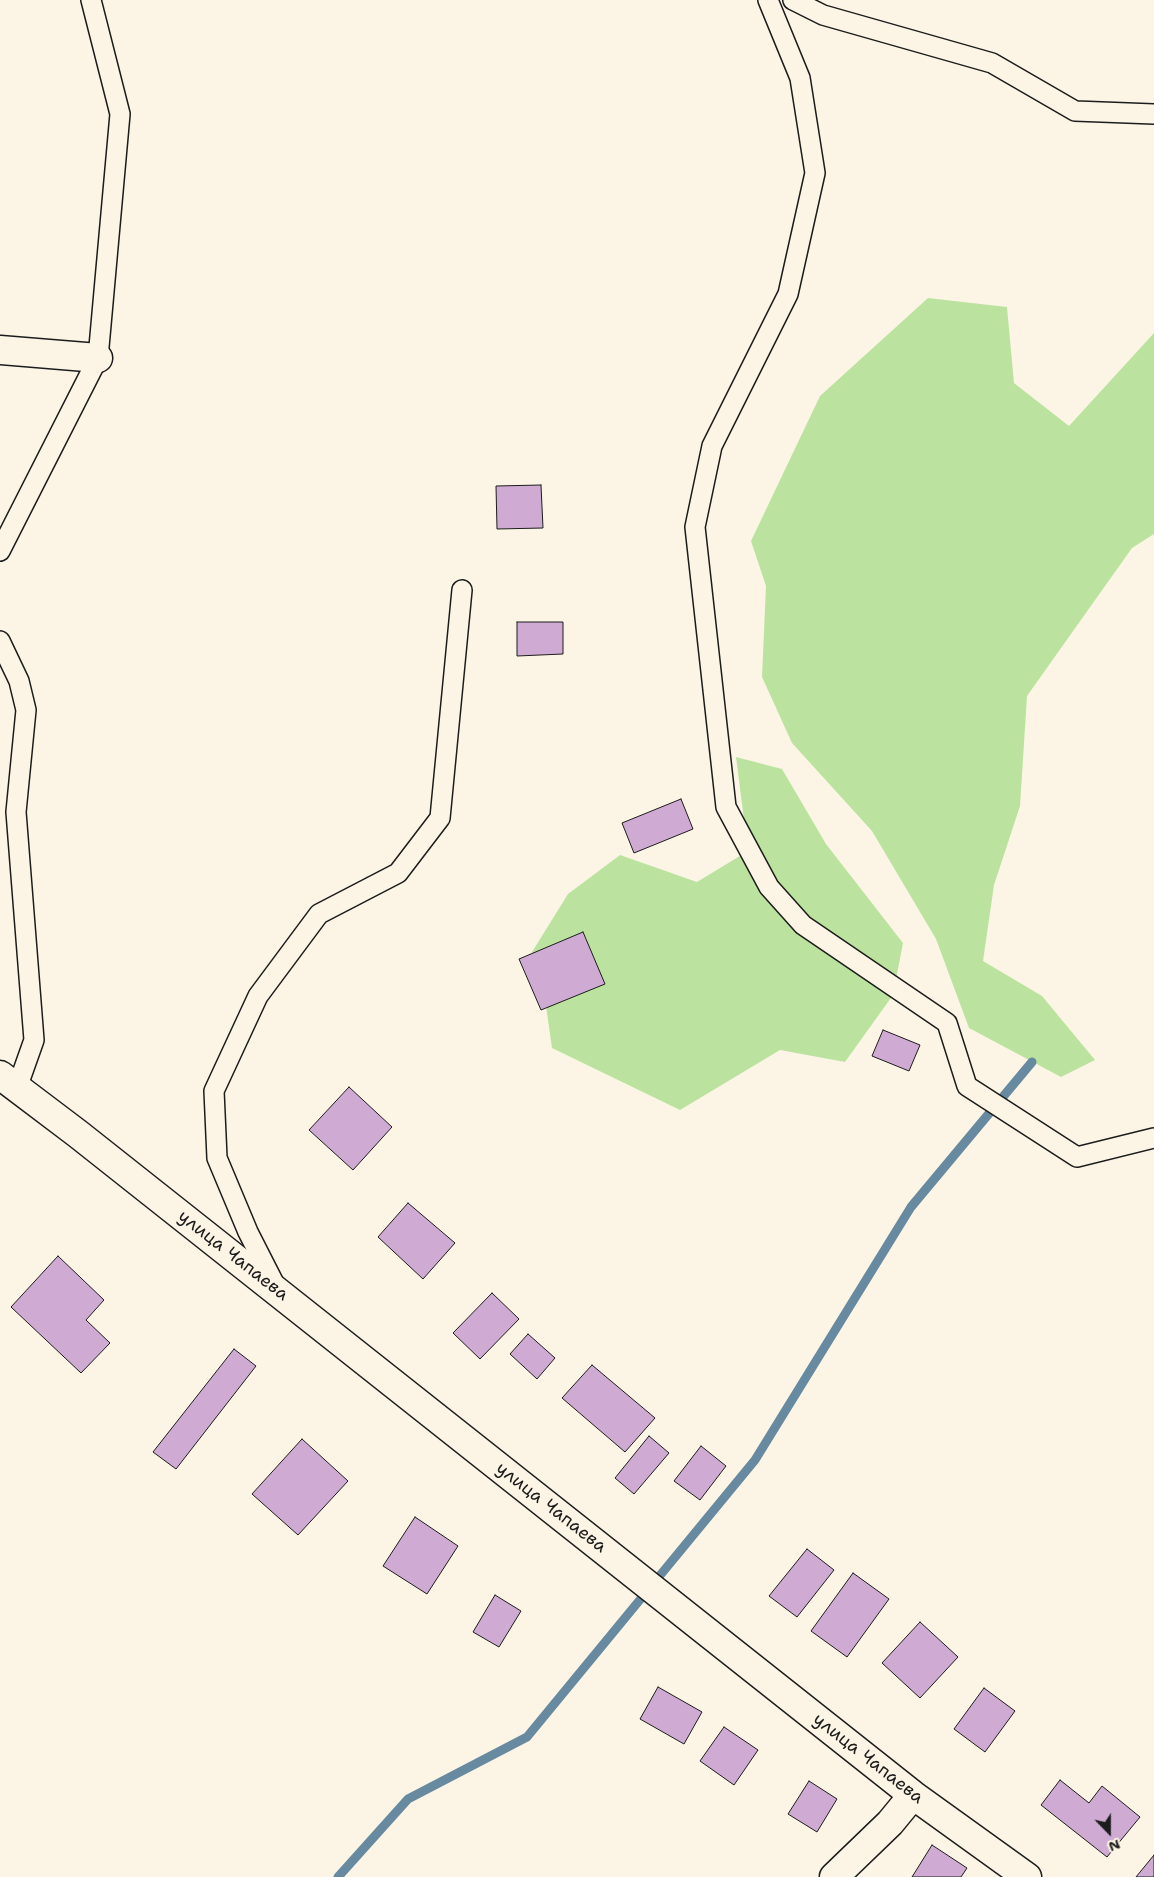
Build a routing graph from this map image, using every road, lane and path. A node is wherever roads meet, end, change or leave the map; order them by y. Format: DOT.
graph roads {
  1 [pos="91,0"];
  2 [pos="768,0"];
  3 [pos="793,0"];
  4 [pos="1154,114"];
  5 [pos="0,350"];
  6 [pos="98,358"];
  7 [pos="0,550"];
  8 [pos="462,590"];
  9 [pos="0,641"];
  10 [pos="8,1082"];
  11 [pos="1154,1138"];
  12 [pos="279,1293"];
  13 [pos="913,1795"];
  14 [pos="834,1877"];
  15 [pos="1027,1877"];
  1 -- 6 [label="lane"];
  2 -- 11 [label="lane"];
  3 -- 4 [label="lane"];
  5 -- 6 [label="street"];
  6 -- 7 [label="lane"];
  8 -- 12 [label="lane"];
  9 -- 10 [label="lane"];
  10 -- 12 [label="street, улица Чапаева"];
  12 -- 13 [label="street, улица Чапаева"];
  13 -- 14 [label="street"];
  13 -- 15 [label="street, улица Чапаева"];
}
